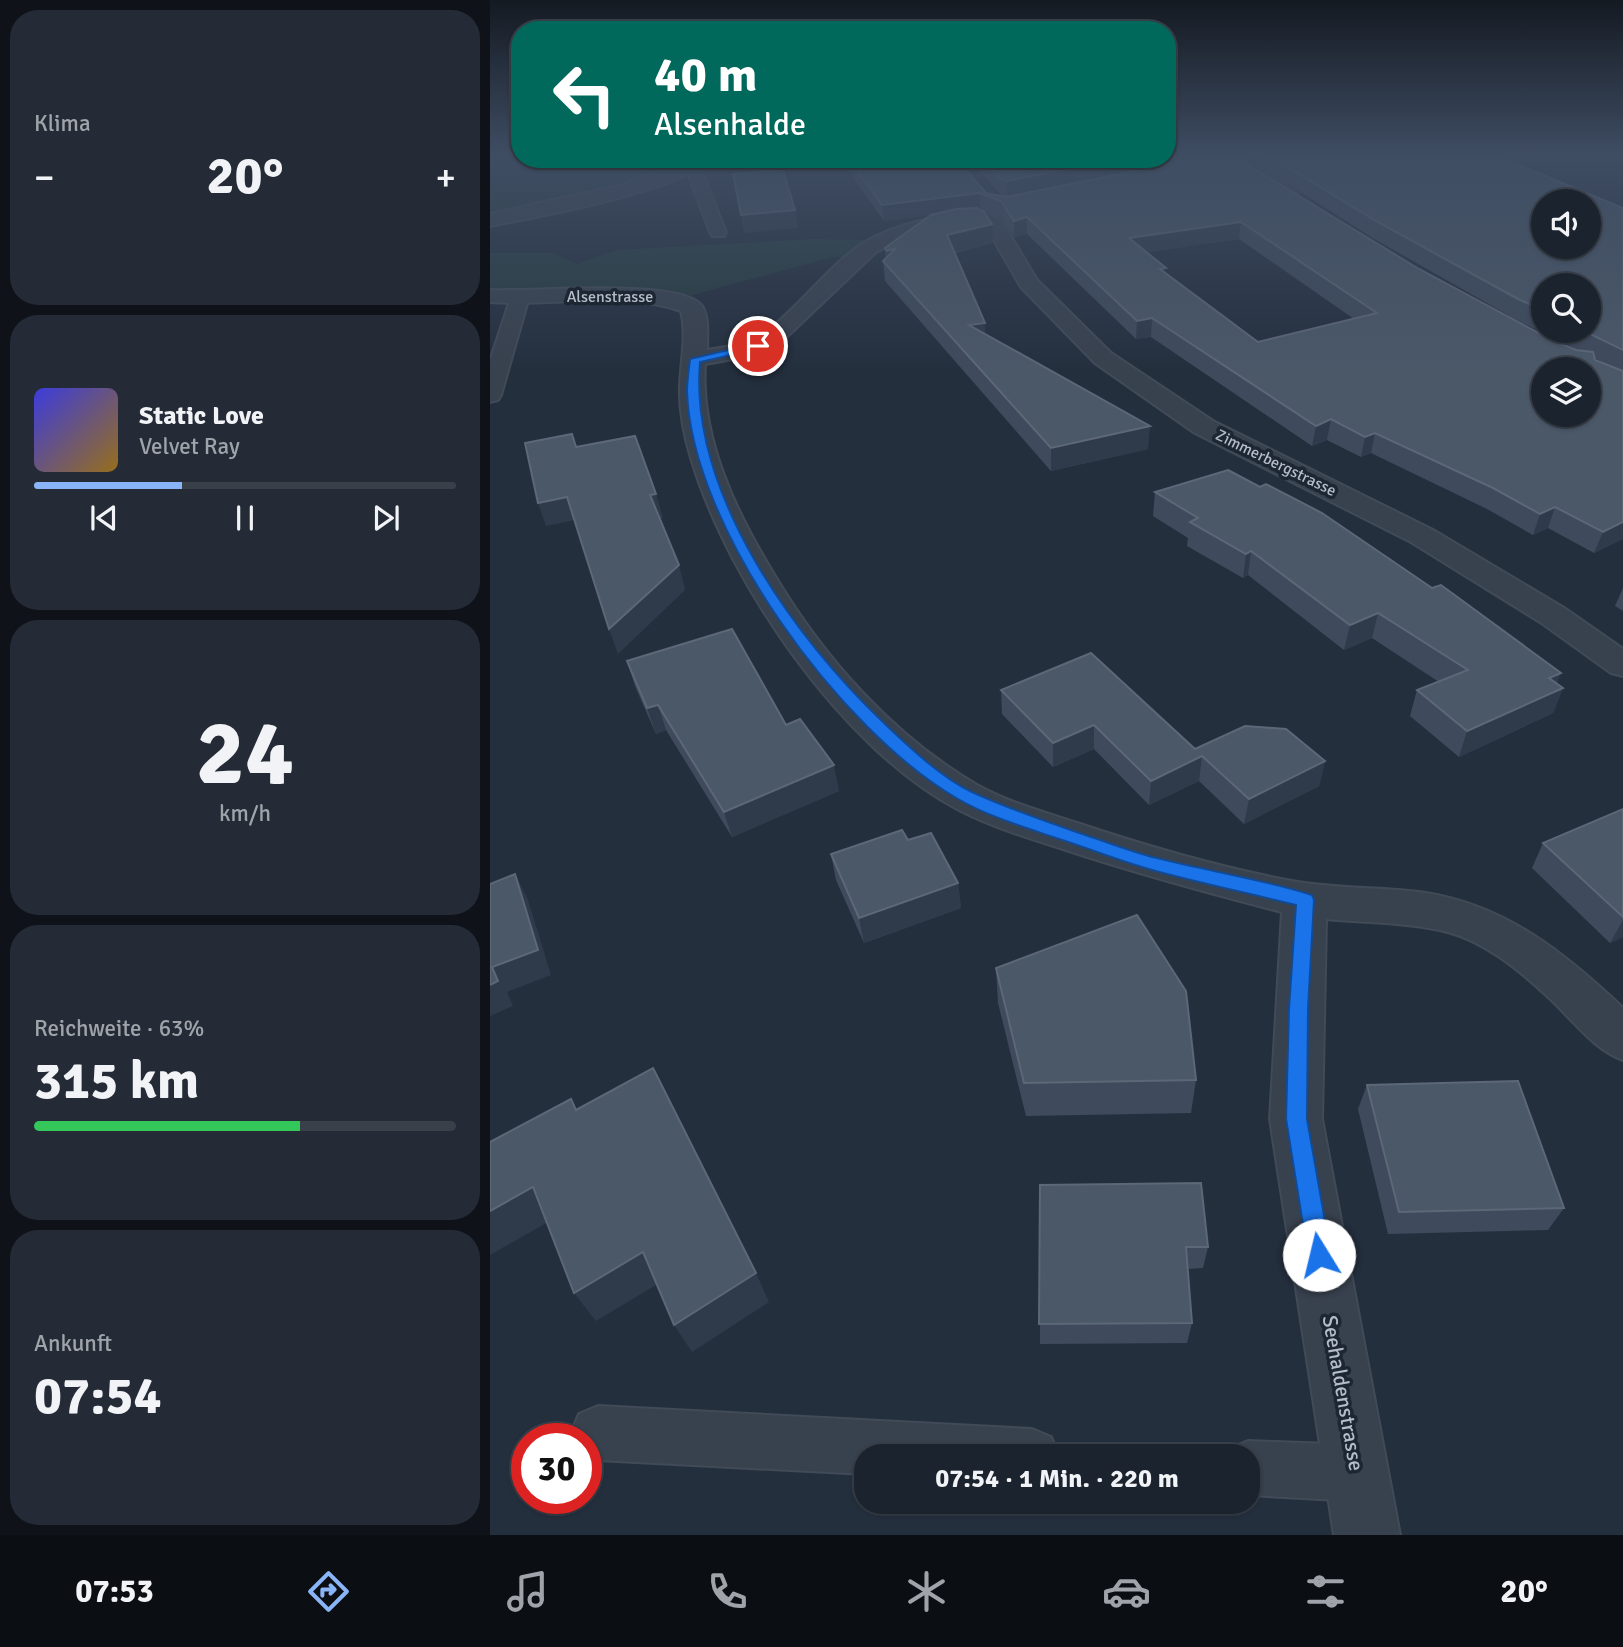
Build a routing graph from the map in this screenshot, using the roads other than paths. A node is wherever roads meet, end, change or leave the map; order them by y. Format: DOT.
graph roads {
  1 [pos="716,227"];
  2 [pos="929,227"];
  3 [pos="996,227"];
  4 [pos="718,232"];
  5 [pos="490,296"];
  6 [pos="520,298"];
  7 [pos="695,359"];
  8 [pos="490,395"];
  9 [pos="1623,665"];
  10 [pos="1305,900"];
  11 [pos="1623,1039"];
  12 [pos="602,1433"];
  13 [pos="854,1447"];
  14 [pos="1260,1469"];
  15 [pos="1356,1474"];
  16 [pos="1367,1535"];
  1 -- 4 [label="lane"];
  2 -- 7 [label="street, Zimmerbergstrasse"];
  3 -- 9 [label="street, Zimmerbergstrasse"];
  5 -- 6 [label="street, Alsenstrasse"];
  6 -- 7 [label="street, Alsenstrasse"];
  6 -- 8 [label="lane"];
  7 -- 10 [label="street, Alsenstrasse"];
  10 -- 11 [label="street"];
  10 -- 15 [label="street, Seehaldenstrasse"];
  12 -- 13 [label="lane"];
  14 -- 15 [label="lane"];
  15 -- 16 [label="street, Seehaldenstrasse"];
}
